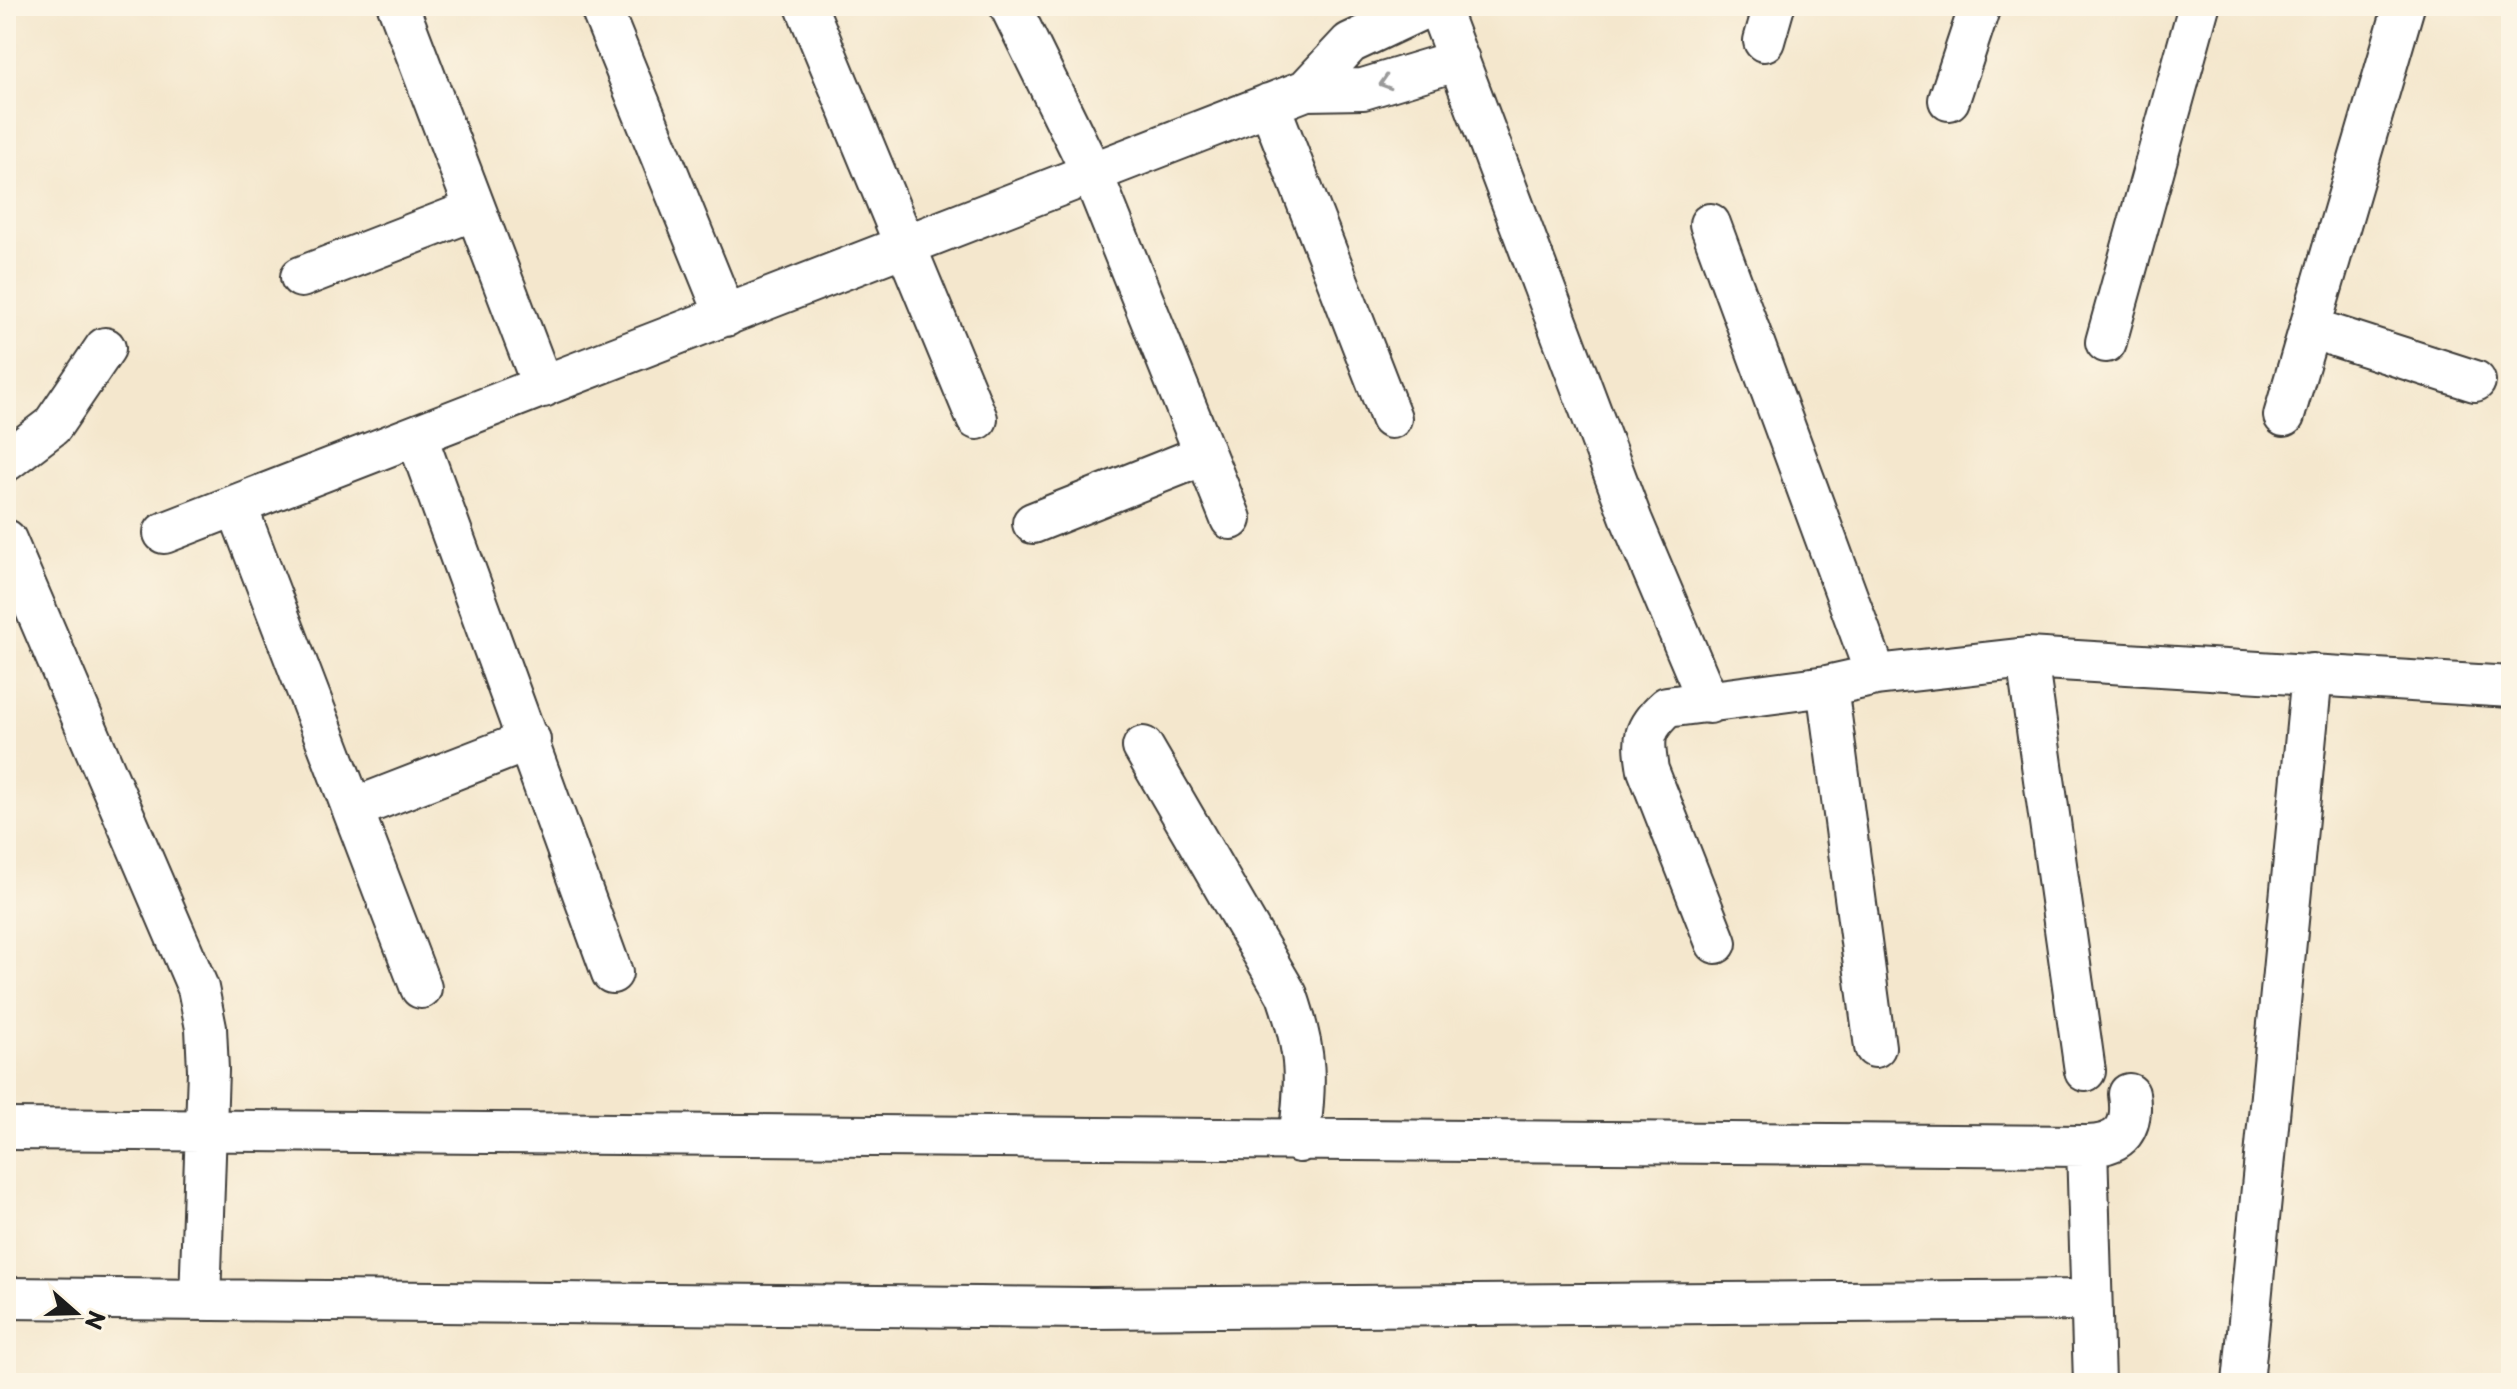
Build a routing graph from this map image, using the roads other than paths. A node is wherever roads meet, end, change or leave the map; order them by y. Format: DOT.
graph roads {
  1 [pos="398,6"];
  2 [pos="600,6"];
  3 [pos="806,6"];
  4 [pos="1010,6"];
  5 [pos="1429,6"];
  6 [pos="1438,6"];
  7 [pos="1980,6"];
  8 [pos="2199,6"];
  9 [pos="2404,6"];
  10 [pos="1459,60"];
  11 [pos="1306,90"];
  12 [pos="1949,100"];
  13 [pos="1269,104"];
  14 [pos="1092,173"];
  15 [pos="474,210"];
  16 [pos="1710,224"];
  17 [pos="905,246"];
  18 [pos="301,277"];
  19 [pos="726,316"];
  20 [pos="2310,328"];
  21 [pos="2106,342"];
  22 [pos="105,348"];
  23 [pos="2475,381"];
  24 [pos="543,387"];
  25 [pos="2284,416"];
  26 [pos="1391,418"];
  27 [pos="977,419"];
  28 [pos="417,437"];
  29 [pos="1204,455"];
  30 [pos="6,461"];
  31 [pos="237,507"];
  32 [pos="1231,519"];
  33 [pos="1033,523"];
  34 [pos="164,533"];
  35 [pos="6,540"];
  36 [pos="2027,658"];
  37 [pos="2312,674"];
  38 [pos="1876,675"];
  39 [pos="1827,686"];
  40 [pos="2511,687"];
  41 [pos="1709,703"];
  42 [pos="530,740"];
  43 [pos="1143,747"];
  44 [pos="355,808"];
  45 [pos="1716,943"];
  46 [pos="612,973"];
  47 [pos="421,988"];
  48 [pos="1875,1047"];
  49 [pos="2085,1071"];
  50 [pos="2129,1094"];
  51 [pos="6,1129"];
  52 [pos="203,1133"];
  53 [pos="1299,1142"];
  54 [pos="2087,1146"];
  55 [pos="6,1298"];
  56 [pos="200,1300"];
  57 [pos="2091,1300"];
  58 [pos="2094,1383"];
  59 [pos="2243,1383"];
  1 -- 15 [label="street"];
  2 -- 19 [label="street"];
  3 -- 17 [label="street"];
  4 -- 14 [label="street"];
  5 -- 11 [label="street"];
  6 -- 10 [label="street"];
  7 -- 12 [label="street"];
  8 -- 21 [label="street"];
  9 -- 20 [label="street"];
  10 -- 11 [label="street, one-way"];
  10 -- 41 [label="street"];
  11 -- 13 [label="street"];
  13 -- 14 [label="street"];
  13 -- 26 [label="street"];
  14 -- 17 [label="street"];
  14 -- 29 [label="street"];
  15 -- 18 [label="street"];
  15 -- 24 [label="street"];
  16 -- 38 [label="street"];
  17 -- 19 [label="street"];
  17 -- 27 [label="street"];
  19 -- 24 [label="street"];
  20 -- 23 [label="street"];
  20 -- 25 [label="street"];
  22 -- 30 [label="street"];
  24 -- 28 [label="street"];
  28 -- 31 [label="street"];
  28 -- 42 [label="street"];
  29 -- 32 [label="street"];
  29 -- 33 [label="street"];
  31 -- 34 [label="street"];
  31 -- 44 [label="street"];
  35 -- 52 [label="street"];
  36 -- 37 [label="street"];
  36 -- 38 [label="street"];
  36 -- 49 [label="street"];
  37 -- 40 [label="street"];
  37 -- 59 [label="street"];
  38 -- 39 [label="street"];
  39 -- 41 [label="street"];
  39 -- 48 [label="street"];
  41 -- 45 [label="street"];
  42 -- 44 [label="street"];
  42 -- 46 [label="street"];
  43 -- 53 [label="street"];
  44 -- 47 [label="street"];
  50 -- 54 [label="street"];
  51 -- 52 [label="street"];
  52 -- 53 [label="street"];
  52 -- 56 [label="street"];
  53 -- 54 [label="street"];
  54 -- 57 [label="street"];
  55 -- 56 [label="street"];
  56 -- 57 [label="street"];
  57 -- 58 [label="street"];
}
